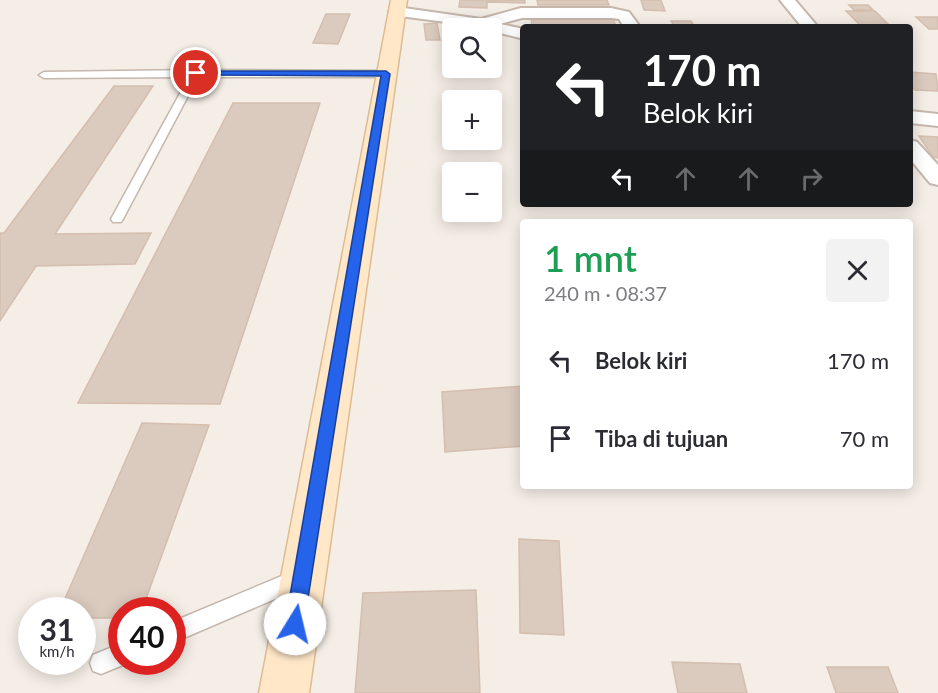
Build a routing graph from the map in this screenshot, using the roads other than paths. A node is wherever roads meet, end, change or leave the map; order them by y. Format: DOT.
graph roads {
  1 [pos="787,0"];
  2 [pos="398,6"];
  3 [pos="453,18"];
  4 [pos="502,18"];
  5 [pos="630,24"];
  6 [pos="807,24"];
  7 [pos="502,29"];
  8 [pos="520,33"];
  9 [pos="196,73"];
  10 [pos="386,74"];
  11 [pos="44,75"];
  12 [pos="913,117"];
  13 [pos="938,120"];
  14 [pos="913,149"];
  15 [pos="938,178"];
  16 [pos="117,219"];
  17 [pos="302,577"];
  18 [pos="186,627"];
  19 [pos="108,660"];
  20 [pos="101,663"];
  21 [pos="284,693"];
  1 -- 6 [label="street"];
  2 -- 3 [label="street"];
  2 -- 10 [label="street"];
  4 -- 5 [label="street"];
  7 -- 8 [label="street"];
  9 -- 10 [label="lane"];
  9 -- 11 [label="lane"];
  9 -- 16 [label="lane"];
  10 -- 17 [label="street"];
  12 -- 13 [label="street"];
  14 -- 15 [label="street"];
  17 -- 18 [label="lane"];
  17 -- 21 [label="street"];
  19 -- 20 [label="lane"];
}
